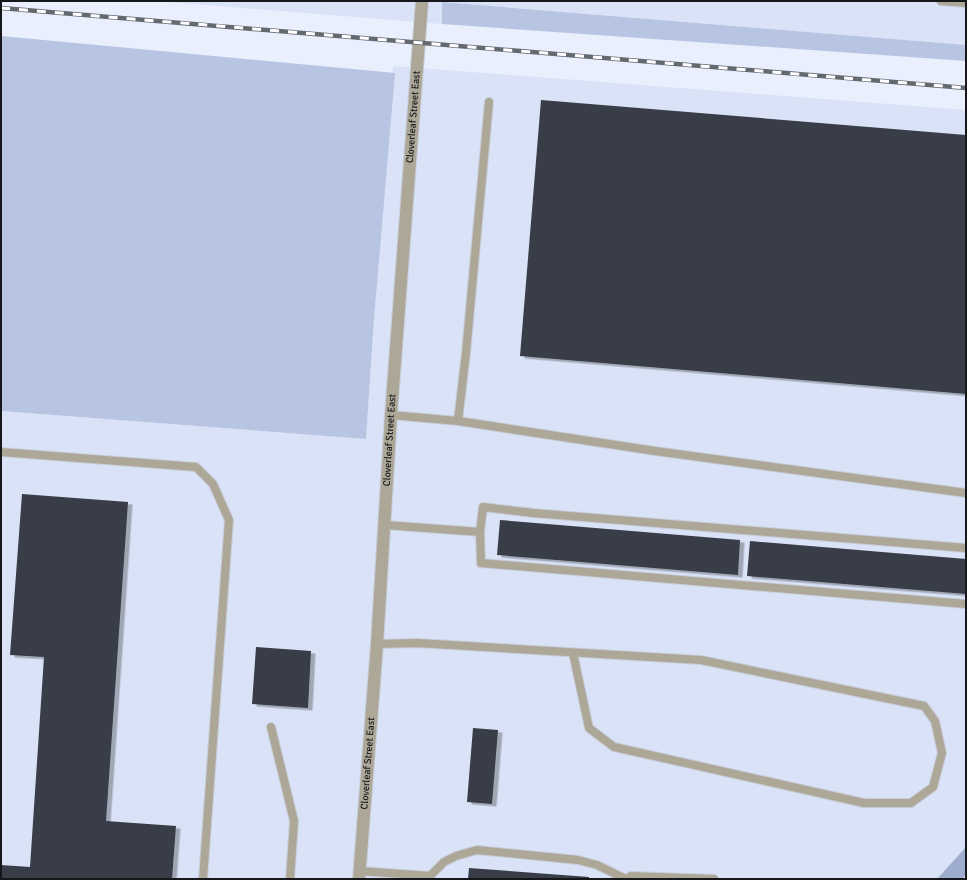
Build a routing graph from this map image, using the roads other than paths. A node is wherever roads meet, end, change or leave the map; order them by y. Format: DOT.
graph roads {
  1 [pos="422,1"];
  2 [pos="942,1"];
  3 [pos="966,3"];
  4 [pos="489,102"];
  5 [pos="392,415"];
  6 [pos="458,421"];
  7 [pos="1,452"];
  8 [pos="966,493"];
  9 [pos="385,525"];
  10 [pos="480,532"];
  11 [pos="966,548"];
  12 [pos="966,604"];
  13 [pos="377,644"];
  14 [pos="574,653"];
  15 [pos="271,727"];
  16 [pos="359,875"];
  17 [pos="430,878"];
  18 [pos="203,879"];
  19 [pos="290,879"];
  20 [pos="626,879"];
  21 [pos="714,879"];
  1 -- 5 [label="street, Cloverleaf Street East"];
  2 -- 3 [label="lane"];
  4 -- 6 [label="lane"];
  5 -- 6 [label="lane"];
  5 -- 9 [label="street, Cloverleaf Street East"];
  6 -- 8 [label="lane"];
  7 -- 18 [label="lane"];
  9 -- 10 [label="lane"];
  9 -- 13 [label="street, Cloverleaf Street East"];
  10 -- 11 [label="lane"];
  10 -- 12 [label="lane"];
  13 -- 14 [label="lane"];
  13 -- 16 [label="street, Cloverleaf Street East"];
  14 -- 14 [label="lane"];
  15 -- 19 [label="lane"];
  16 -- 17 [label="lane"];
  17 -- 20 [label="lane"];
  20 -- 21 [label="lane"];
}
